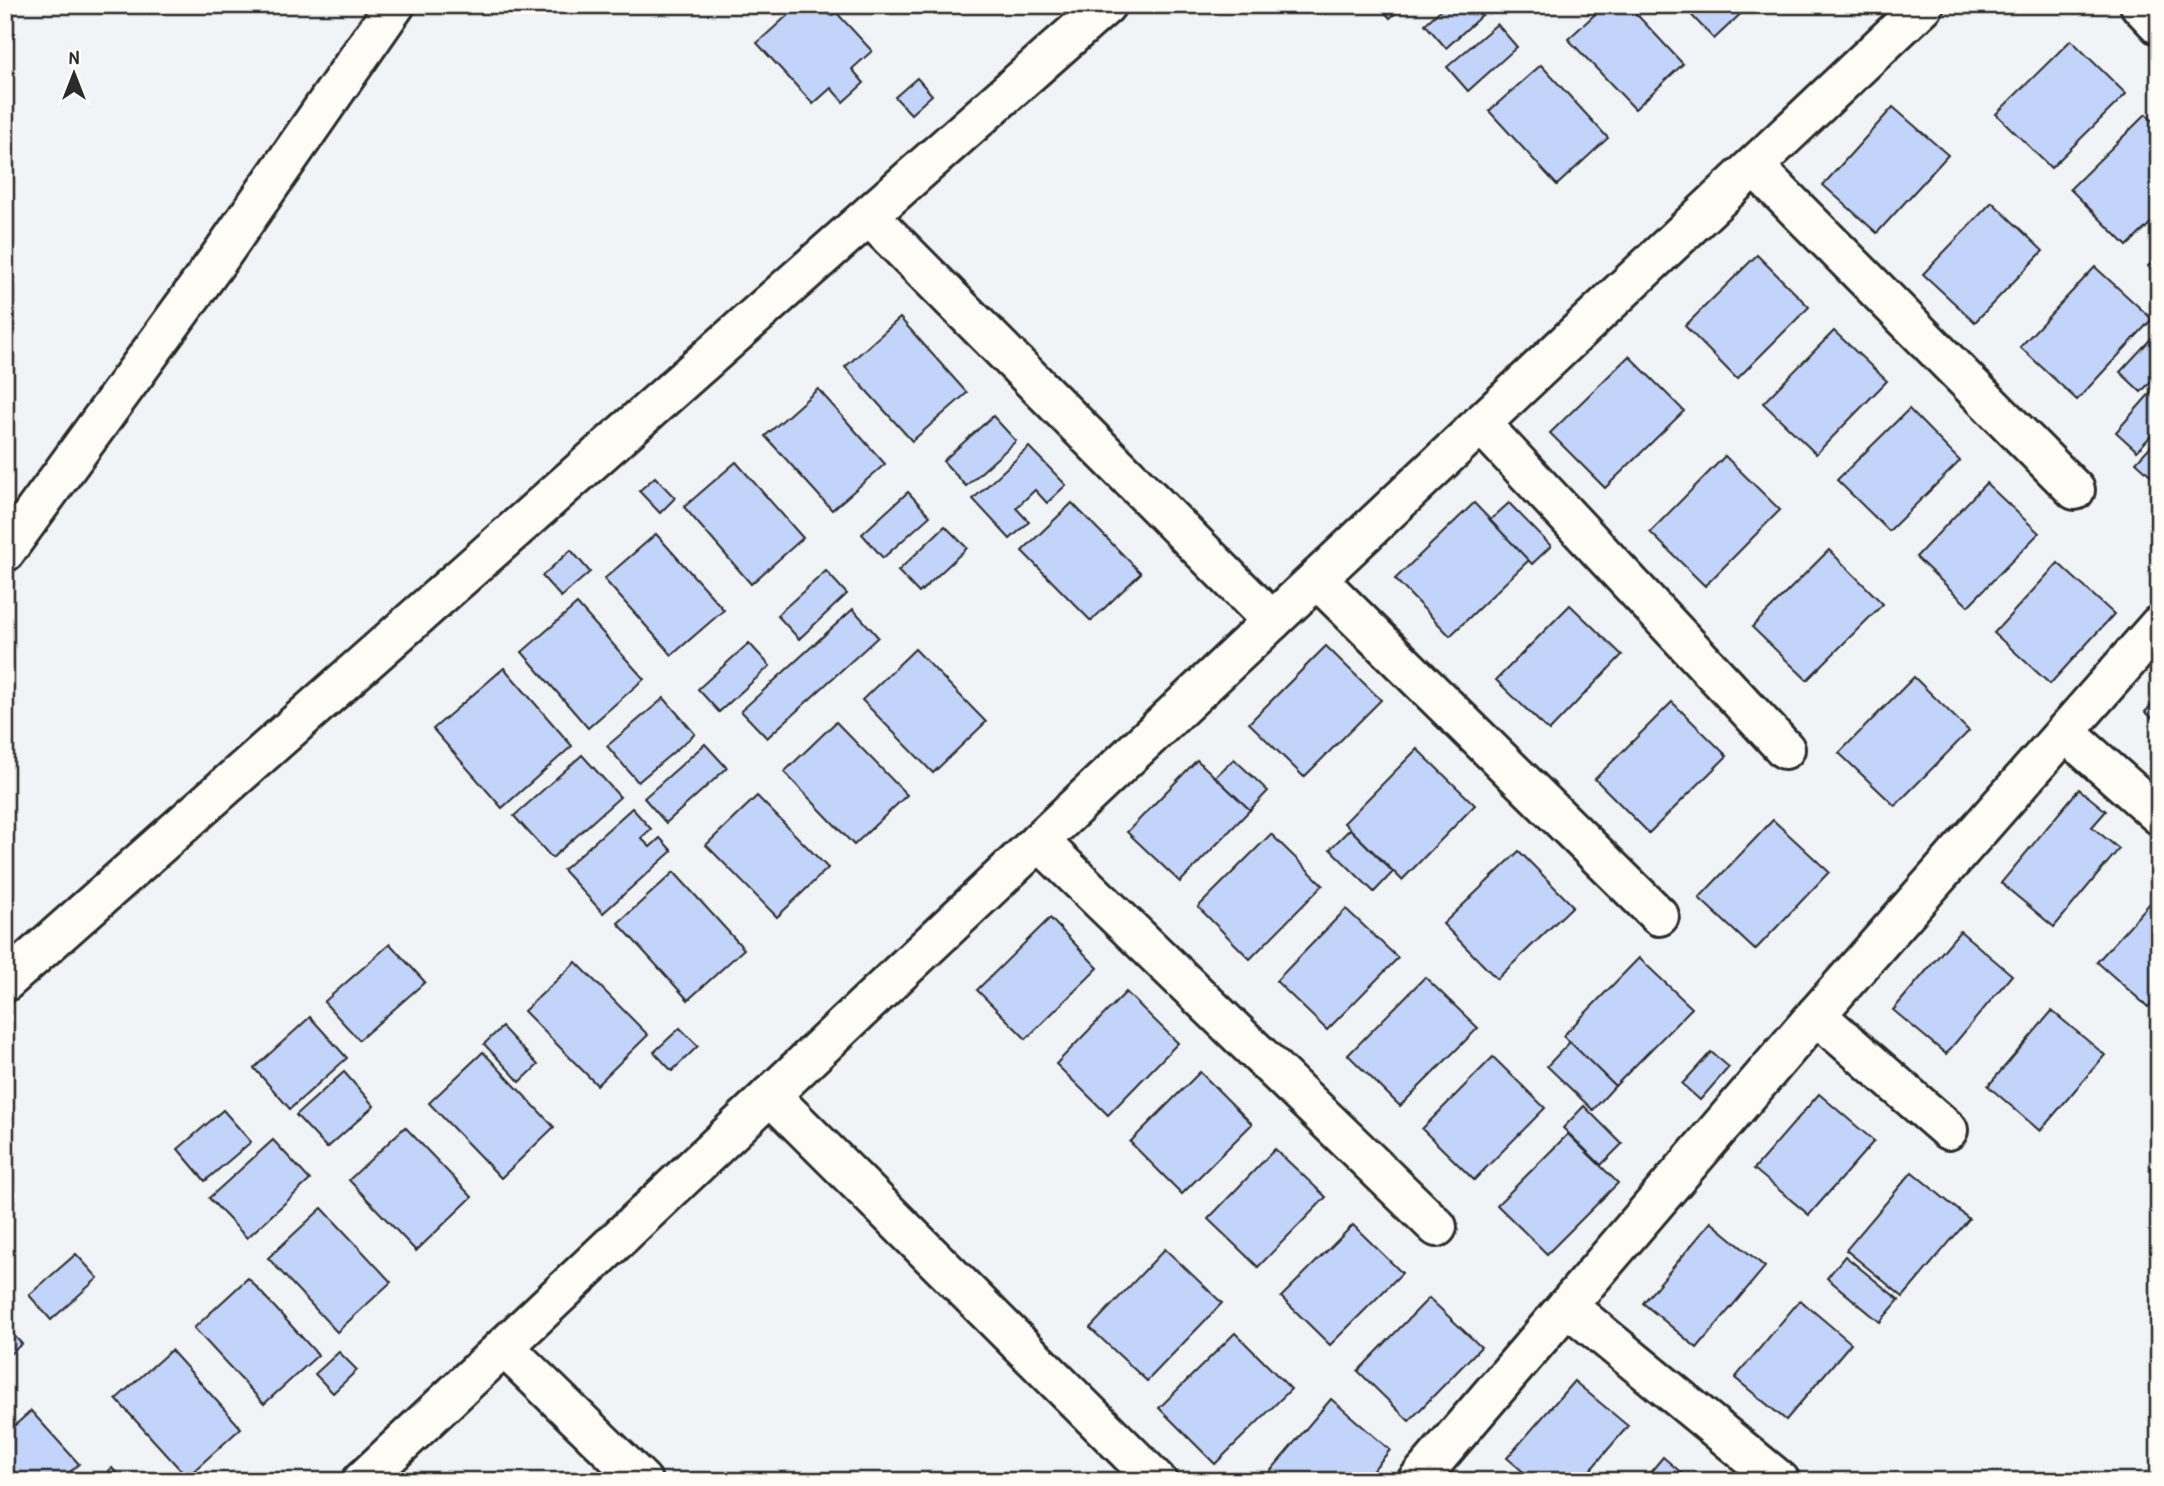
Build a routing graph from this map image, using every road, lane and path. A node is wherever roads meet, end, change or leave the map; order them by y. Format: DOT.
graph roads {
  1 [pos="396,5"];
  2 [pos="1106,5"];
  3 [pos="1924,5"];
  4 [pos="2140,5"];
  5 [pos="2159,25"];
  6 [pos="1754,166"];
  7 [pos="869,216"];
  8 [pos="1481,424"];
  9 [pos="2076,490"];
  10 [pos="5,552"];
  11 [pos="1317,579"];
  12 [pos="1272,621"];
  13 [pos="2159,625"];
  14 [pos="2065,732"];
  15 [pos="1784,749"];
  16 [pos="2159,816"];
  17 [pos="1039,841"];
  18 [pos="1659,916"];
  19 [pos="5,982"];
  20 [pos="1816,1015"];
  21 [pos="770,1095"];
  22 [pos="1948,1130"];
  23 [pos="1437,1227"];
  24 [pos="1567,1306"];
  25 [pos="503,1347"];
  26 [pos="362,1481"];
  27 [pos="642,1481"];
  28 [pos="1157,1481"];
  29 [pos="1417,1481"];
  30 [pos="1780,1481"];
  1 -- 10 [label="street"];
  2 -- 7 [label="street"];
  3 -- 6 [label="street"];
  4 -- 5 [label="street"];
  6 -- 8 [label="street"];
  6 -- 9 [label="street"];
  7 -- 12 [label="street"];
  7 -- 19 [label="street"];
  8 -- 11 [label="street"];
  8 -- 15 [label="street"];
  11 -- 12 [label="street"];
  11 -- 18 [label="street"];
  12 -- 17 [label="street"];
  13 -- 14 [label="street"];
  14 -- 16 [label="street"];
  14 -- 20 [label="street"];
  17 -- 21 [label="street"];
  17 -- 23 [label="street"];
  20 -- 22 [label="street"];
  20 -- 24 [label="street"];
  21 -- 25 [label="street"];
  21 -- 28 [label="street"];
  24 -- 29 [label="street"];
  24 -- 30 [label="street"];
  25 -- 26 [label="street"];
  25 -- 27 [label="street"];
}
